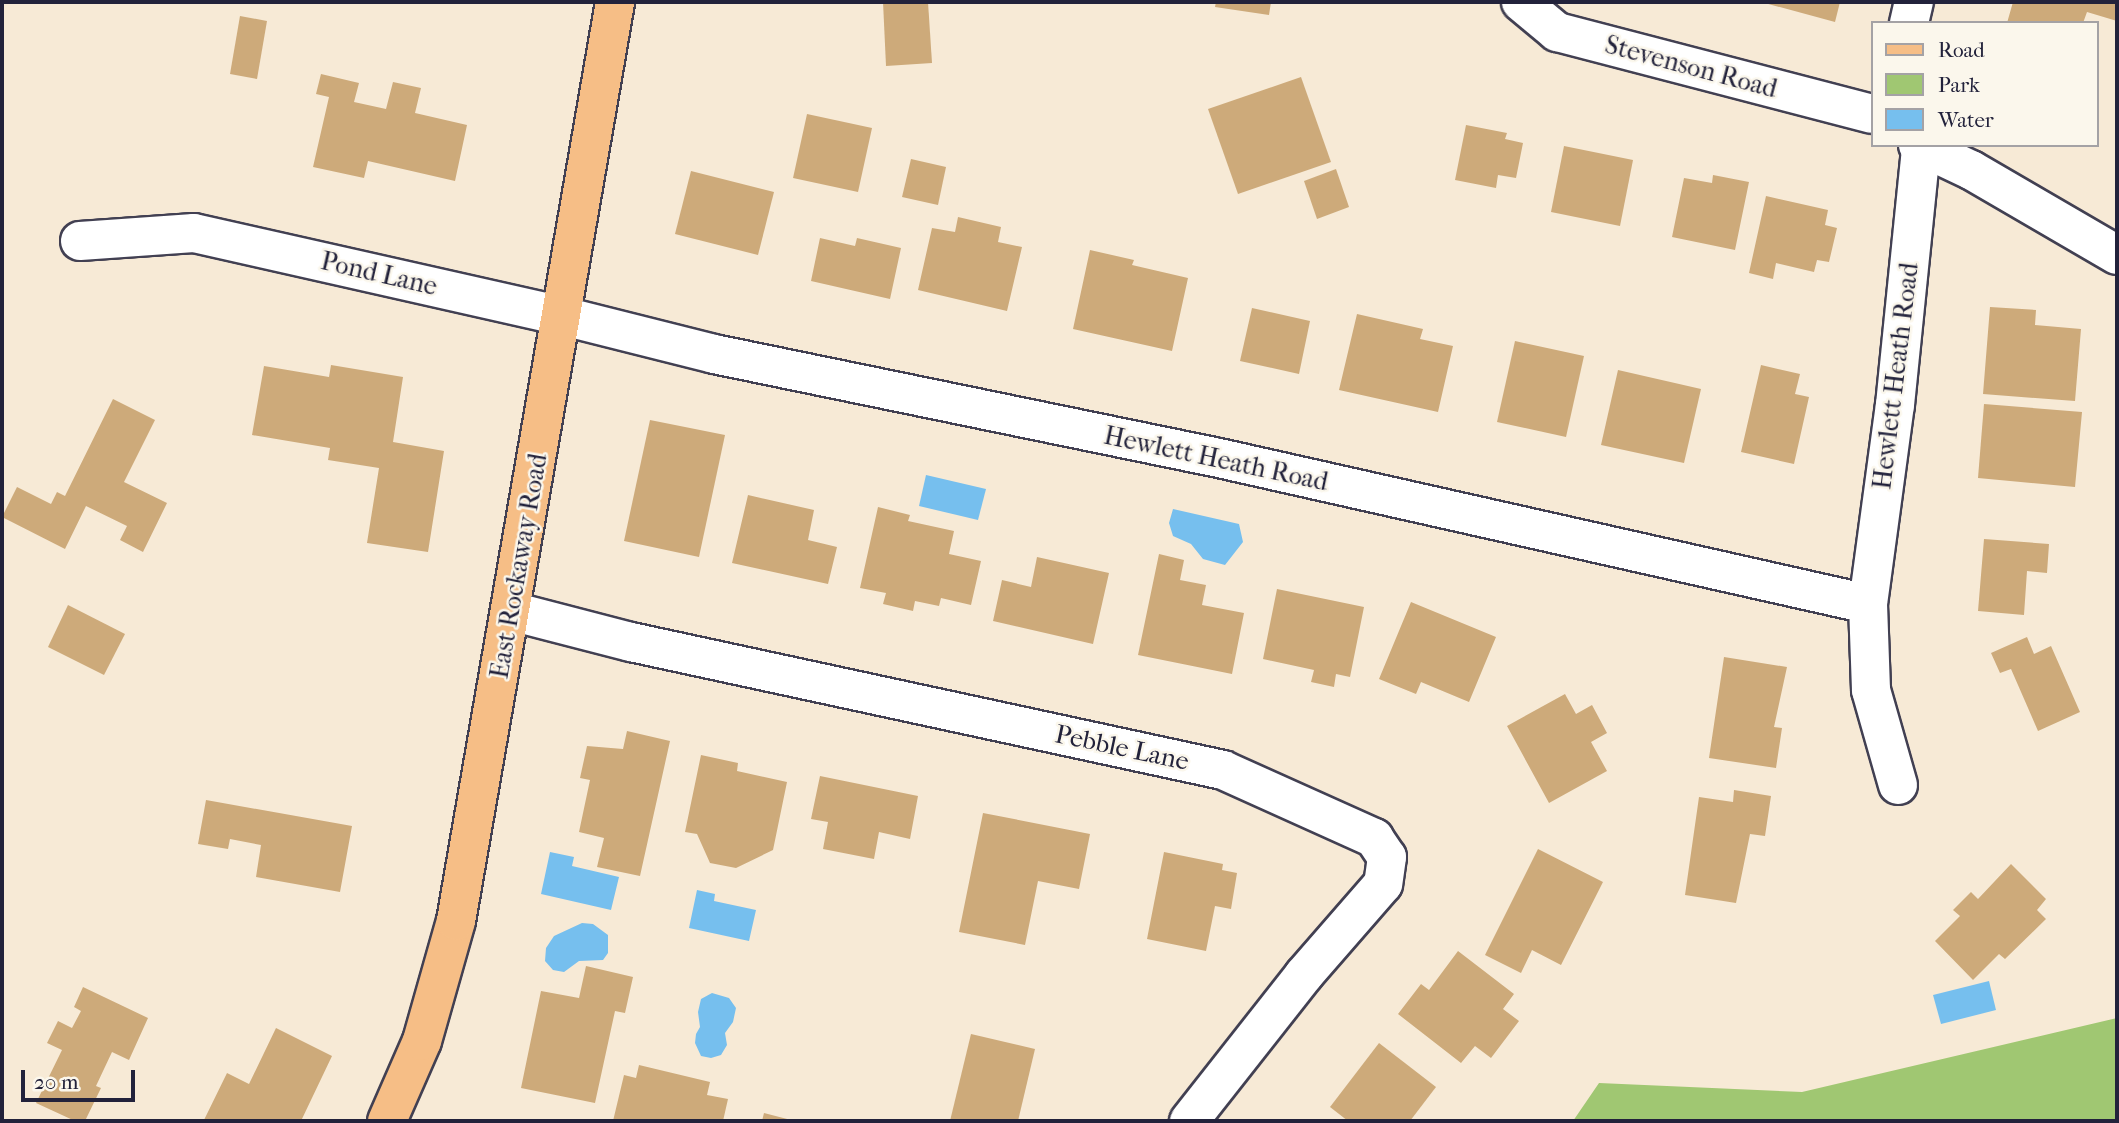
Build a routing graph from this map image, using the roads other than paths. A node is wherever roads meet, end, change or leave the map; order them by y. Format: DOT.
graph roads {
  1 [pos="615,2"];
  2 [pos="1521,2"];
  3 [pos="1914,2"];
  4 [pos="1909,21"];
  5 [pos="1870,113"];
  6 [pos="1919,147"];
  7 [pos="80,241"];
  8 [pos="2117,255"];
  9 [pos="563,316"];
  10 [pos="1868,604"];
  11 [pos="511,611"];
  12 [pos="1898,785"];
  13 [pos="389,1120"];
  14 [pos="1189,1121"];
  1 -- 9 [label="main road, East Rockaway Road"];
  2 -- 5 [label="street, Stevenson Road"];
  3 -- 4 [label="street"];
  6 -- 8 [label="street"];
  6 -- 10 [label="street, Hewlett Heath Road"];
  7 -- 9 [label="street, Pond Lane"];
  9 -- 10 [label="street, Hewlett Heath Road"];
  9 -- 11 [label="main road, East Rockaway Road"];
  10 -- 12 [label="street, Hewlett Heath Road"];
  11 -- 13 [label="main road, East Rockaway Road"];
  11 -- 14 [label="street, Pebble Lane"];
}
